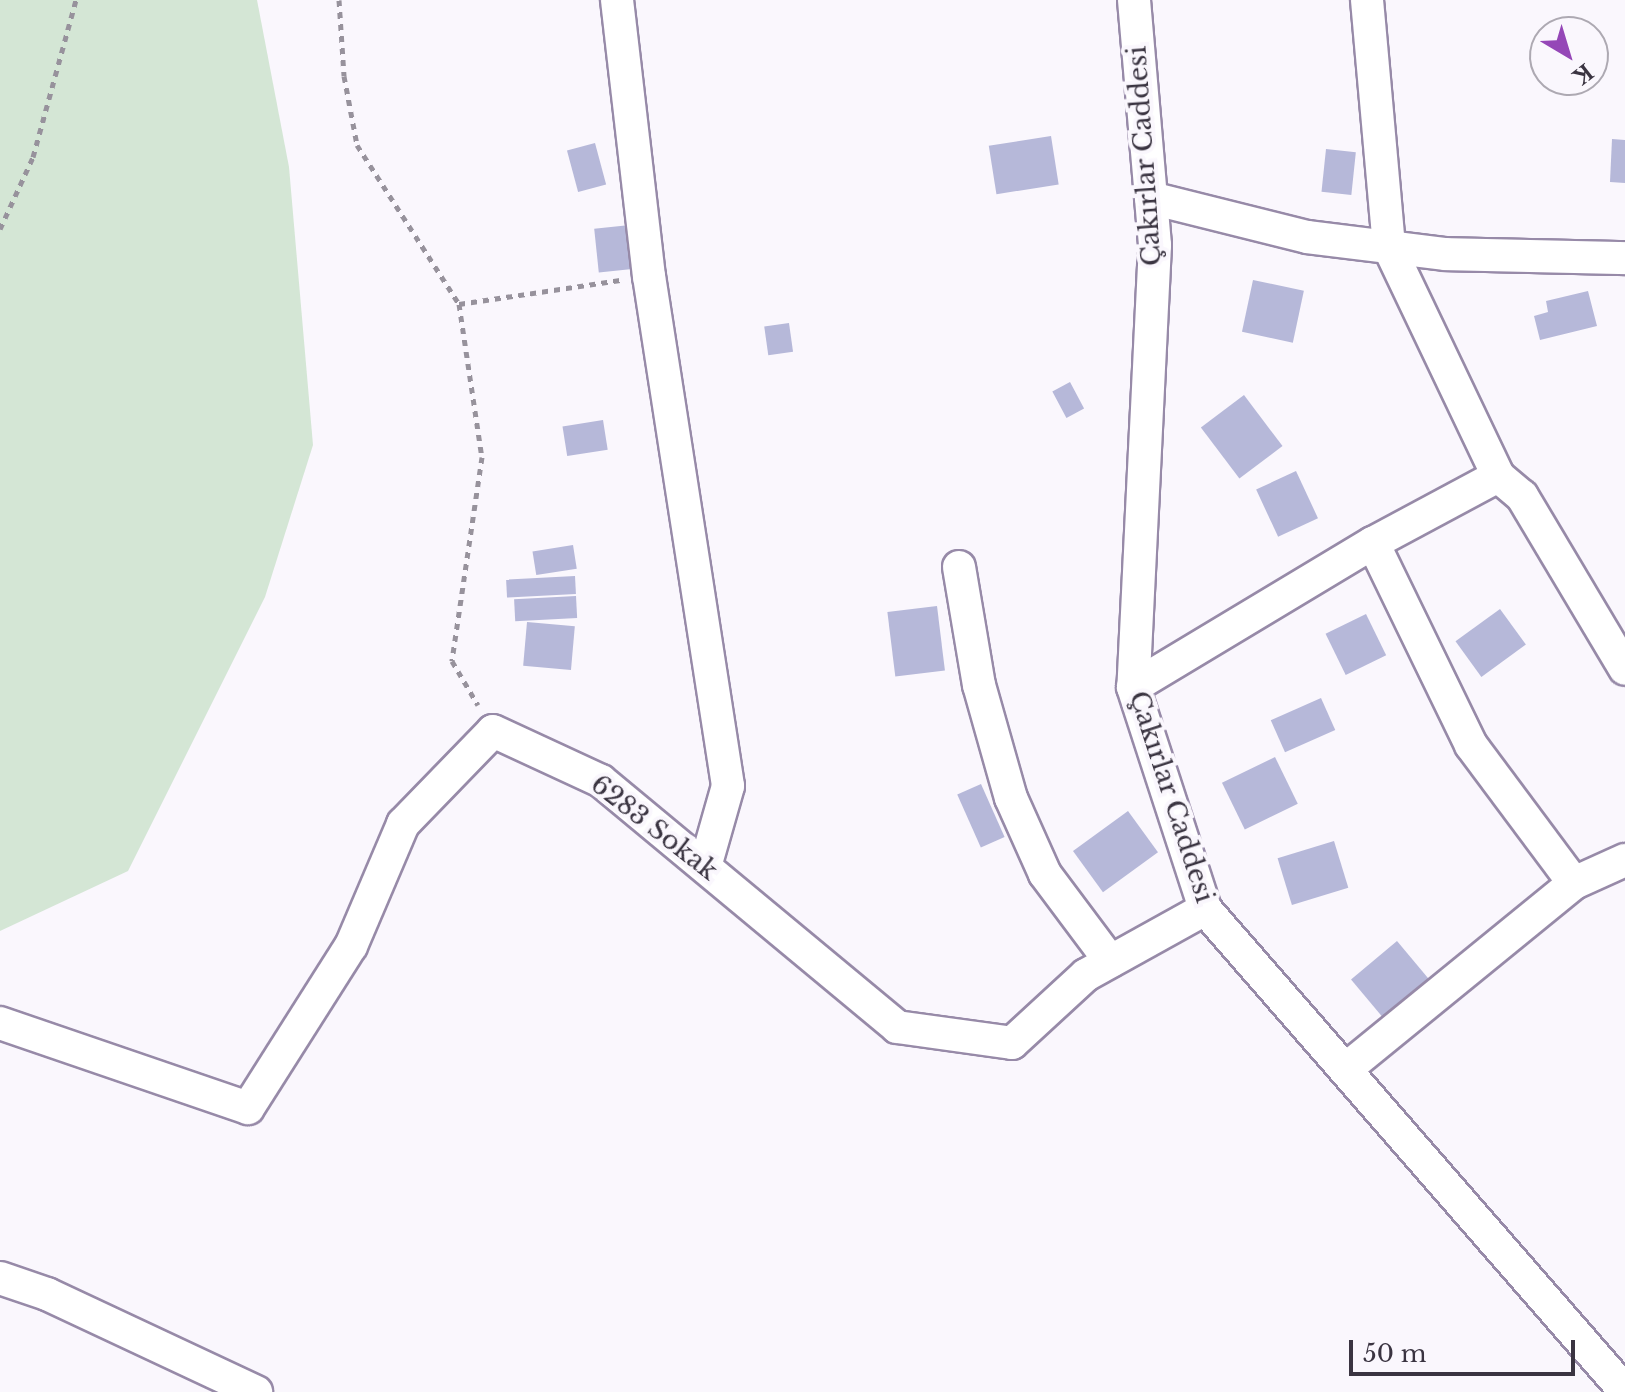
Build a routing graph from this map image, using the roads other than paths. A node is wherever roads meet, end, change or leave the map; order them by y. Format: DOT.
graph roads {
  1 [pos="617,0"];
  2 [pos="1134,0"];
  3 [pos="1367,0"];
  4 [pos="1151,198"];
  5 [pos="1389,247"];
  6 [pos="1625,258"];
  7 [pos="1498,476"];
  8 [pos="1373,543"];
  9 [pos="959,567"];
  10 [pos="1612,612"];
  11 [pos="1625,669"];
  12 [pos="1133,687"];
  13 [pos="1625,860"];
  14 [pos="705,867"];
  15 [pos="1574,883"];
  16 [pos="1205,909"];
  17 [pos="1110,961"];
  18 [pos="0,1023"];
  19 [pos="1346,1069"];
  20 [pos="0,1278"];
  21 [pos="1625,1391"];
  22 [pos="256,1392"];
  1 -- 14 [label="street"];
  2 -- 4 [label="street, Çakırlar Caddesi"];
  3 -- 5 [label="street"];
  4 -- 5 [label="street"];
  4 -- 12 [label="street, Çakırlar Caddesi"];
  5 -- 6 [label="street"];
  5 -- 7 [label="street"];
  7 -- 8 [label="street"];
  7 -- 10 [label="street"];
  8 -- 12 [label="street"];
  8 -- 15 [label="street"];
  9 -- 17 [label="street"];
  10 -- 11 [label="street"];
  12 -- 16 [label="street, Çakırlar Caddesi"];
  13 -- 15 [label="street"];
  14 -- 17 [label="street, 6283 Sokak"];
  14 -- 18 [label="street, 6283 Sokak"];
  15 -- 19 [label="street"];
  16 -- 17 [label="street, 6283 Sokak"];
  16 -- 19 [label="street, Çakırlar Caddesi"];
  19 -- 21 [label="street, Çakırlar Caddesi"];
  20 -- 22 [label="street"];
}
